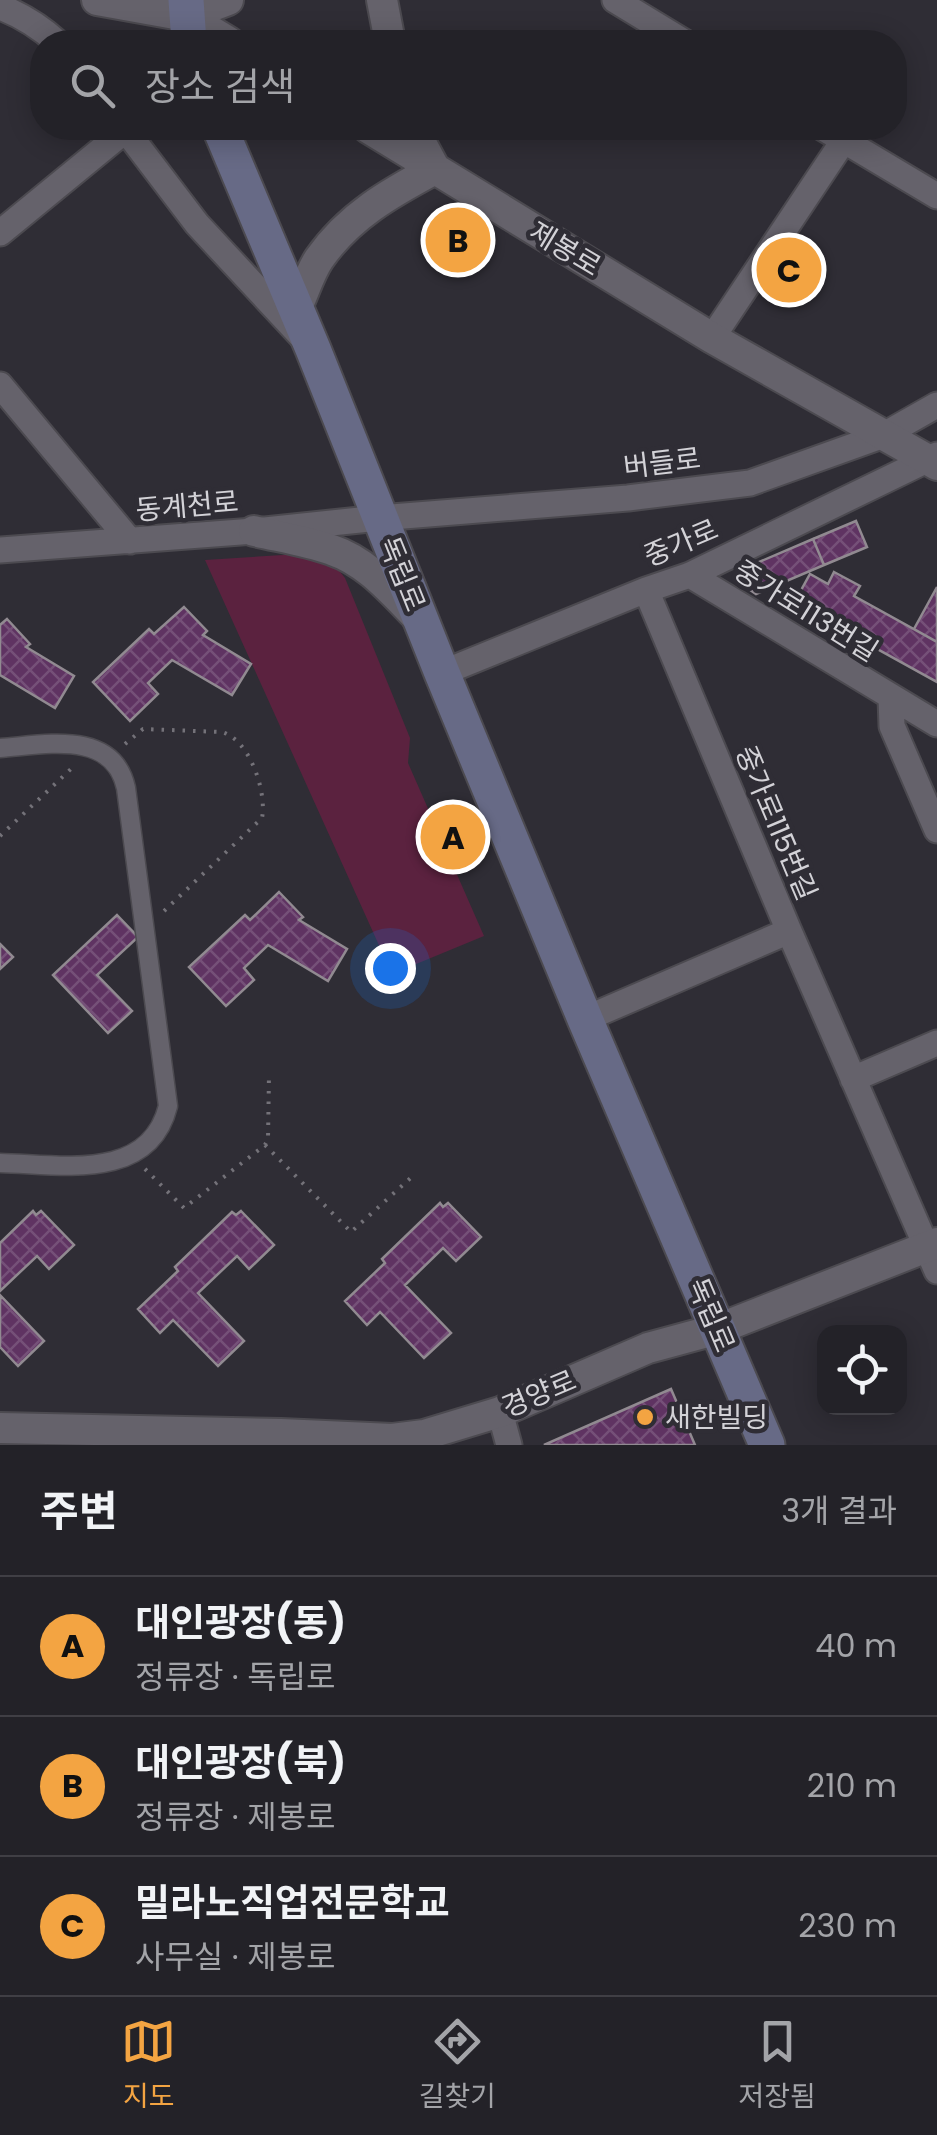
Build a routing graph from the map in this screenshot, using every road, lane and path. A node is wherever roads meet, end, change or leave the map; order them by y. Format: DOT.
graph roads {
  1 [pos="97,0"];
  2 [pos="228,0"];
  3 [pos="382,0"];
  4 [pos="615,0"];
  5 [pos="0,7"];
  6 [pos="187,20"];
  7 [pos="41,30"];
  8 [pos="388,30"];
  9 [pos="664,30"];
  10 [pos="112,140"];
  11 [pos="135,140"];
  12 [pos="225,140"];
  13 [pos="388,140"];
  14 [pos="419,140"];
  15 [pos="829,140"];
  16 [pos="843,140"];
  17 [pos="435,169"];
  18 [pos="937,196"];
  19 [pos="0,233"];
  20 [pos="296,309"];
  21 [pos="712,338"];
  22 [pos="313,349"];
  23 [pos="0,385"];
  24 [pos="937,406"];
  25 [pos="884,435"];
  26 [pos="934,459"];
  27 [pos="380,518"];
  28 [pos="254,531"];
  29 [pos="130,540"];
  30 [pos="0,550"];
  31 [pos="690,574"];
  32 [pos="646,590"];
  33 [pos="421,622"];
  34 [pos="442,673"];
  35 [pos="891,698"];
  36 [pos="937,724"];
  37 [pos="0,748"];
  38 [pos="101,754"];
  39 [pos="937,830"];
  40 [pos="0,836"];
  41 [pos="145,927"];
  42 [pos="788,931"];
  43 [pos="585,1019"];
  44 [pos="937,1042"];
  45 [pos="270,1074"];
  46 [pos="853,1079"];
  47 [pos="265,1145"];
  48 [pos="132,1155"];
  49 [pos="0,1163"];
  50 [pos="415,1174"];
  51 [pos="934,1254"];
  52 [pos="718,1329"];
  53 [pos="500,1412"];
  54 [pos="0,1428"];
  55 [pos="44,1437"];
  56 [pos="281,1439"];
  57 [pos="510,1445"];
  58 [pos="767,1445"];
  1 -- 6 [label="street"];
  2 -- 6 [label="street"];
  3 -- 8 [label="street"];
  4 -- 9 [label="street"];
  5 -- 7 [label="street"];
  10 -- 19 [label="street"];
  11 -- 22 [label="street"];
  12 -- 20 [label="main road, 독립로"];
  13 -- 17 [label="street, 제봉로"];
  14 -- 17 [label="street"];
  15 -- 21 [label="street"];
  16 -- 18 [label="street"];
  17 -- 20 [label="street"];
  17 -- 21 [label="street, 제봉로"];
  20 -- 22 [label="main road, 독립로"];
  21 -- 25 [label="street, 제봉로"];
  22 -- 27 [label="main road, 독립로"];
  23 -- 29 [label="street"];
  24 -- 25 [label="street, 버들로"];
  25 -- 26 [label="street, 제봉로"];
  25 -- 27 [label="street, 버들로"];
  26 -- 31 [label="street, 중가로"];
  27 -- 28 [label="street, 동계천로"];
  27 -- 33 [label="main road, 독립로"];
  28 -- 29 [label="street, 동계천로"];
  28 -- 33 [label="street"];
  29 -- 30 [label="street, 동계천로"];
  31 -- 32 [label="street, 중가로"];
  31 -- 35 [label="street, 중가로113번길"];
  32 -- 34 [label="street, 중가로"];
  32 -- 42 [label="street, 중가로115번길"];
  33 -- 34 [label="main road, 독립로"];
  34 -- 43 [label="main road, 독립로"];
  35 -- 36 [label="street, 중가로113번길"];
  35 -- 39 [label="street, 중가로113번길"];
  37 -- 38 [label="street"];
  38 -- 40 [label="path"];
  38 -- 41 [label="street"];
  38 -- 41 [label="path"];
  41 -- 48 [label="street"];
  42 -- 43 [label="street"];
  42 -- 46 [label="street, 중가로115번길"];
  43 -- 52 [label="main road, 독립로"];
  44 -- 46 [label="street"];
  45 -- 47 [label="path"];
  46 -- 51 [label="street, 중가로115번길"];
  47 -- 48 [label="path"];
  47 -- 50 [label="path"];
  48 -- 49 [label="street"];
  51 -- 52 [label="street, 경양로"];
  52 -- 53 [label="street, 경양로"];
  52 -- 58 [label="main road, 독립로"];
  53 -- 56 [label="street, 경양로"];
  53 -- 57 [label="street"];
  54 -- 55 [label="street, 경양로"];
  55 -- 56 [label="street, 경양로"];
}
